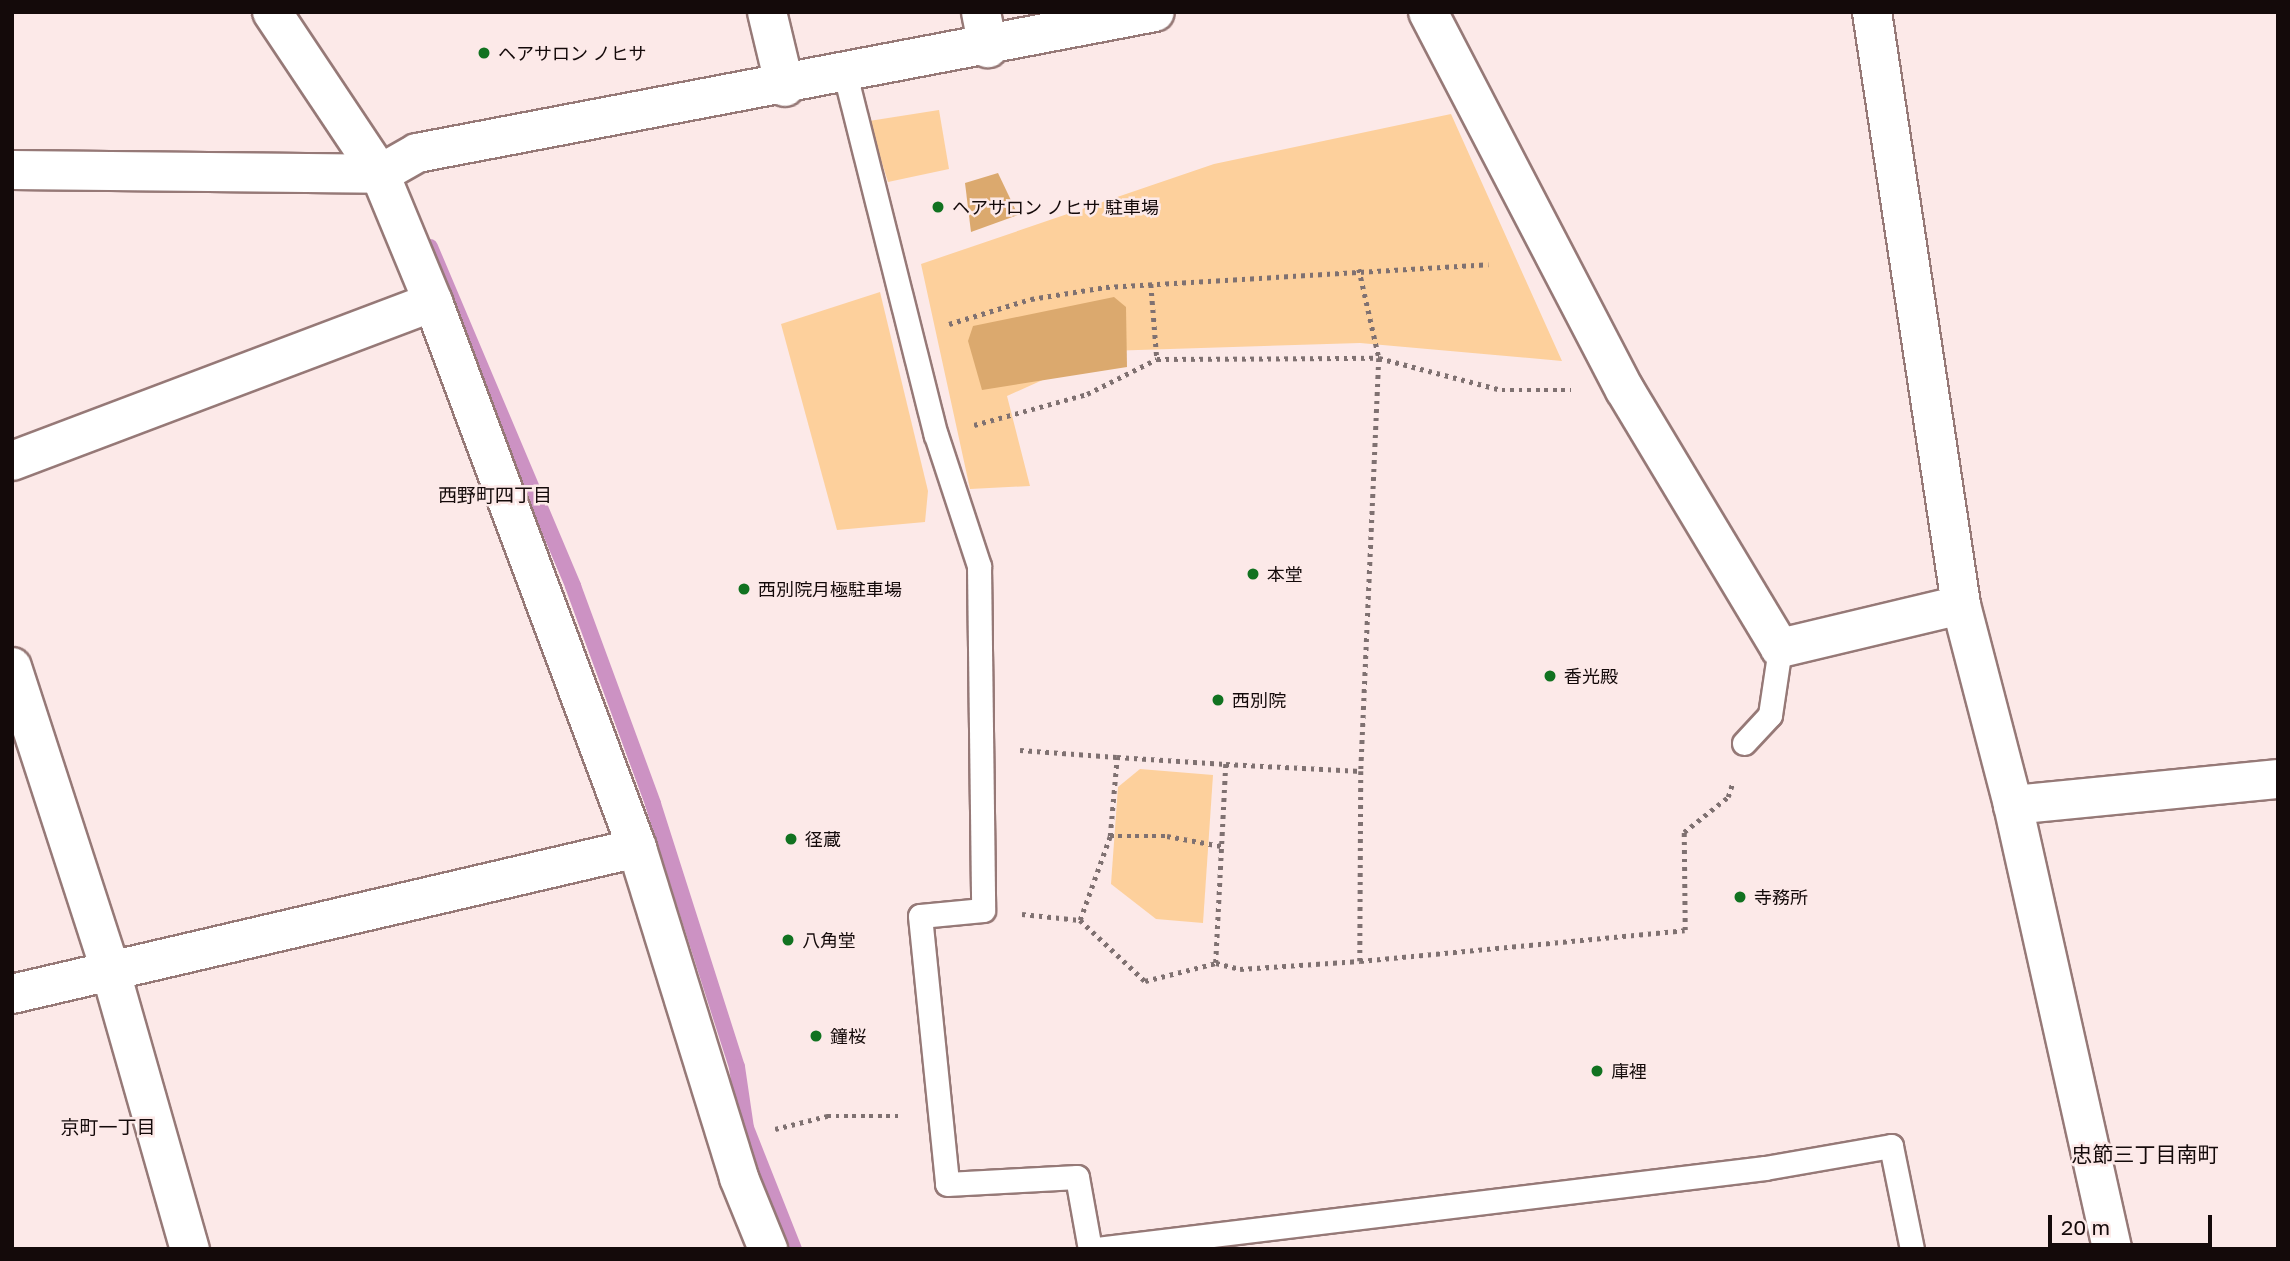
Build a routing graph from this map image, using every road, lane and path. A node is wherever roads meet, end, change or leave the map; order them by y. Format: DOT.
graph roads {
  1 [pos="272,12"];
  2 [pos="767,12"];
  3 [pos="1155,12"];
  4 [pos="1428,12"];
  5 [pos="1872,12"];
  6 [pos="985,30"];
  7 [pos="845,74"];
  8 [pos="785,87"];
  9 [pos="12,170"];
  10 [pos="380,174"];
  11 [pos="1488,264"];
  12 [pos="1359,269"];
  13 [pos="1151,284"];
  14 [pos="433,302"];
  15 [pos="911,336"];
  16 [pos="1379,358"];
  17 [pos="1157,359"];
  18 [pos="1625,390"];
  19 [pos="936,435"];
  20 [pos="12,461"];
  21 [pos="1961,605"];
  22 [pos="1780,648"];
  23 [pos="12,667"];
  24 [pos="1744,743"];
  25 [pos="977,748"];
  26 [pos="1117,757"];
  27 [pos="1226,764"];
  28 [pos="1361,771"];
  29 [pos="2278,779"];
  30 [pos="2013,805"];
  31 [pos="1110,836"];
  32 [pos="1222,846"];
  33 [pos="638,848"];
  34 [pos="983,910"];
  35 [pos="1080,920"];
  36 [pos="1360,961"];
  37 [pos="1216,963"];
  38 [pos="110,969"];
  39 [pos="12,994"];
  40 [pos="939,1116"];
  41 [pos="726,1141"];
  42 [pos="190,1249"];
  43 [pos="768,1249"];
  44 [pos="1090,1249"];
  45 [pos="1097,1249"];
  46 [pos="1912,1249"];
  47 [pos="2112,1249"];
  1 -- 10 [label="street"];
  2 -- 8 [label="street"];
  3 -- 6 [label="street"];
  4 -- 18 [label="street"];
  5 -- 21 [label="street"];
  6 -- 7 [label="street"];
  7 -- 8 [label="street"];
  7 -- 15 [label="lane"];
  8 -- 10 [label="street"];
  9 -- 10 [label="street"];
  10 -- 14 [label="street"];
  11 -- 12 [label="path"];
  12 -- 13 [label="path"];
  12 -- 16 [label="path"];
  13 -- 15 [label="path"];
  13 -- 17 [label="path"];
  14 -- 20 [label="street"];
  14 -- 33 [label="street"];
  15 -- 19 [label="lane"];
  16 -- 17 [label="path"];
  16 -- 18 [label="path"];
  16 -- 28 [label="path"];
  17 -- 19 [label="path"];
  18 -- 22 [label="street"];
  19 -- 25 [label="lane"];
  21 -- 22 [label="street"];
  21 -- 30 [label="street"];
  22 -- 24 [label="lane"];
  23 -- 38 [label="street"];
  24 -- 36 [label="path"];
  25 -- 26 [label="path"];
  25 -- 34 [label="lane"];
  26 -- 27 [label="path"];
  26 -- 31 [label="path"];
  27 -- 28 [label="path"];
  27 -- 32 [label="path"];
  28 -- 36 [label="path"];
  29 -- 30 [label="street"];
  30 -- 47 [label="street"];
  31 -- 32 [label="path"];
  31 -- 35 [label="path"];
  32 -- 37 [label="path"];
  33 -- 38 [label="street"];
  33 -- 41 [label="street"];
  34 -- 35 [label="path"];
  34 -- 40 [label="lane"];
  35 -- 37 [label="path"];
  36 -- 37 [label="path"];
  38 -- 39 [label="street"];
  38 -- 42 [label="street"];
  40 -- 41 [label="path"];
  40 -- 44 [label="lane"];
  41 -- 43 [label="street"];
  45 -- 46 [label="lane"];
}
